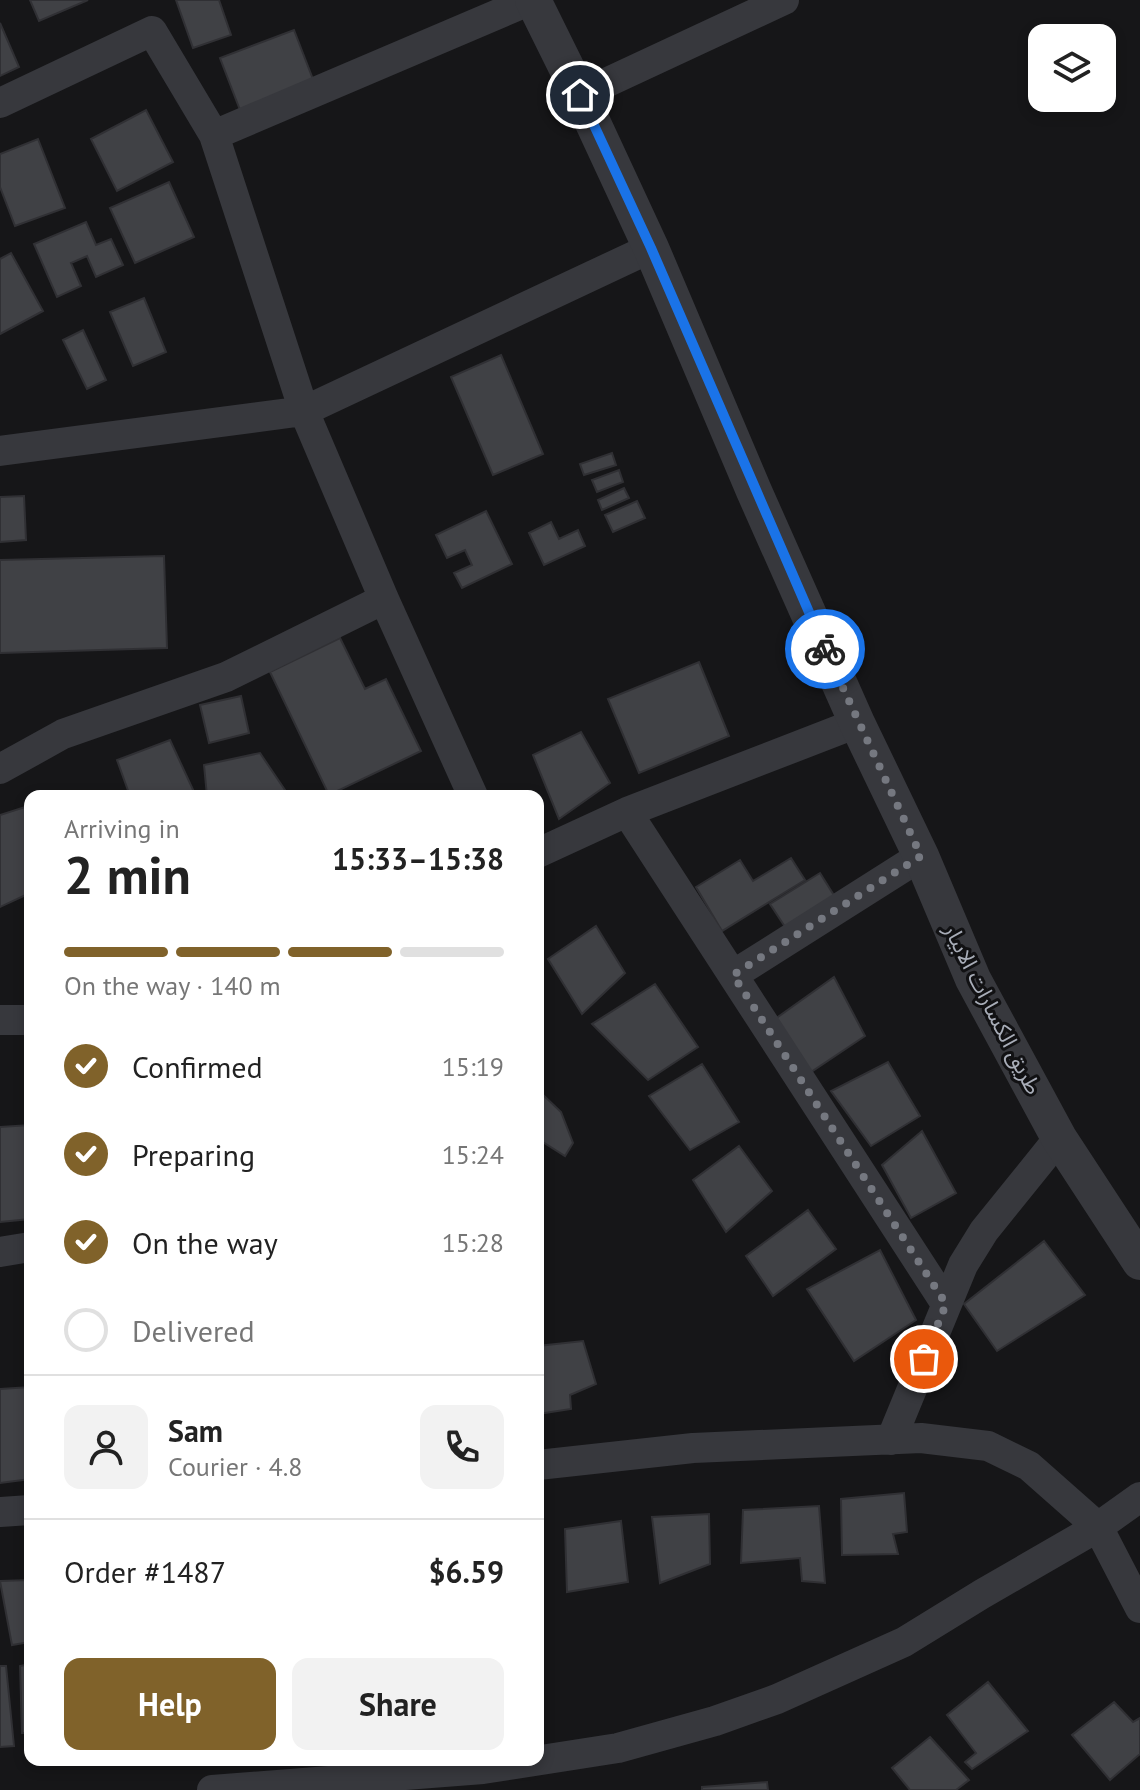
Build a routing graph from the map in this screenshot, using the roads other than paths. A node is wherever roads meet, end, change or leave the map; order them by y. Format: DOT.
graph roads {
  1 [pos="532,0"];
  2 [pos="784,0"];
  3 [pos="580,95"];
  4 [pos="0,103"];
  5 [pos="214,135"];
  6 [pos="651,248"];
  7 [pos="304,411"];
  8 [pos="0,451"];
  9 [pos="384,599"];
  10 [pos="857,723"];
  11 [pos="0,769"];
  12 [pos="470,790"];
  13 [pos="627,812"];
  14 [pos="544,850"];
  15 [pos="921,856"];
  16 [pos="733,975"];
  17 [pos="0,1020"];
  18 [pos="24,1020"];
  19 [pos="1059,1138"];
  20 [pos="24,1248"];
  21 [pos="0,1252"];
  22 [pos="1140,1262"];
  23 [pos="946,1304"];
  24 [pos="891,1440"];
  25 [pos="544,1464"];
  26 [pos="1140,1497"];
  27 [pos="24,1510"];
  28 [pos="0,1512"];
  29 [pos="1098,1527"];
  30 [pos="1140,1608"];
  31 [pos="544,1760"];
  32 [pos="502,1766"];
  33 [pos="212,1790"];
  1 -- 3 [label="street, طريق الكسارات الابيار"];
  1 -- 5 [label="street"];
  2 -- 3 [label="street"];
  3 -- 6 [label="street, طريق الكسارات الابيار"];
  4 -- 5 [label="street"];
  5 -- 7 [label="street"];
  6 -- 7 [label="street"];
  6 -- 10 [label="street, طريق الكسارات الابيار"];
  7 -- 8 [label="street"];
  7 -- 9 [label="street"];
  9 -- 11 [label="street"];
  9 -- 12 [label="street"];
  10 -- 13 [label="street"];
  10 -- 15 [label="street, طريق الكسارات الابيار"];
  13 -- 14 [label="street"];
  13 -- 16 [label="street"];
  15 -- 16 [label="street"];
  15 -- 19 [label="street, طريق الكسارات الابيار"];
  16 -- 23 [label="street"];
  17 -- 18 [label="street"];
  19 -- 22 [label="street, طريق الكسارات الابيار"];
  19 -- 23 [label="street"];
  20 -- 21 [label="street"];
  23 -- 24 [label="street"];
  24 -- 25 [label="street"];
  24 -- 29 [label="street"];
  26 -- 29 [label="street"];
  27 -- 28 [label="street"];
  29 -- 30 [label="street"];
  29 -- 31 [label="street"];
  32 -- 33 [label="street"];
}
